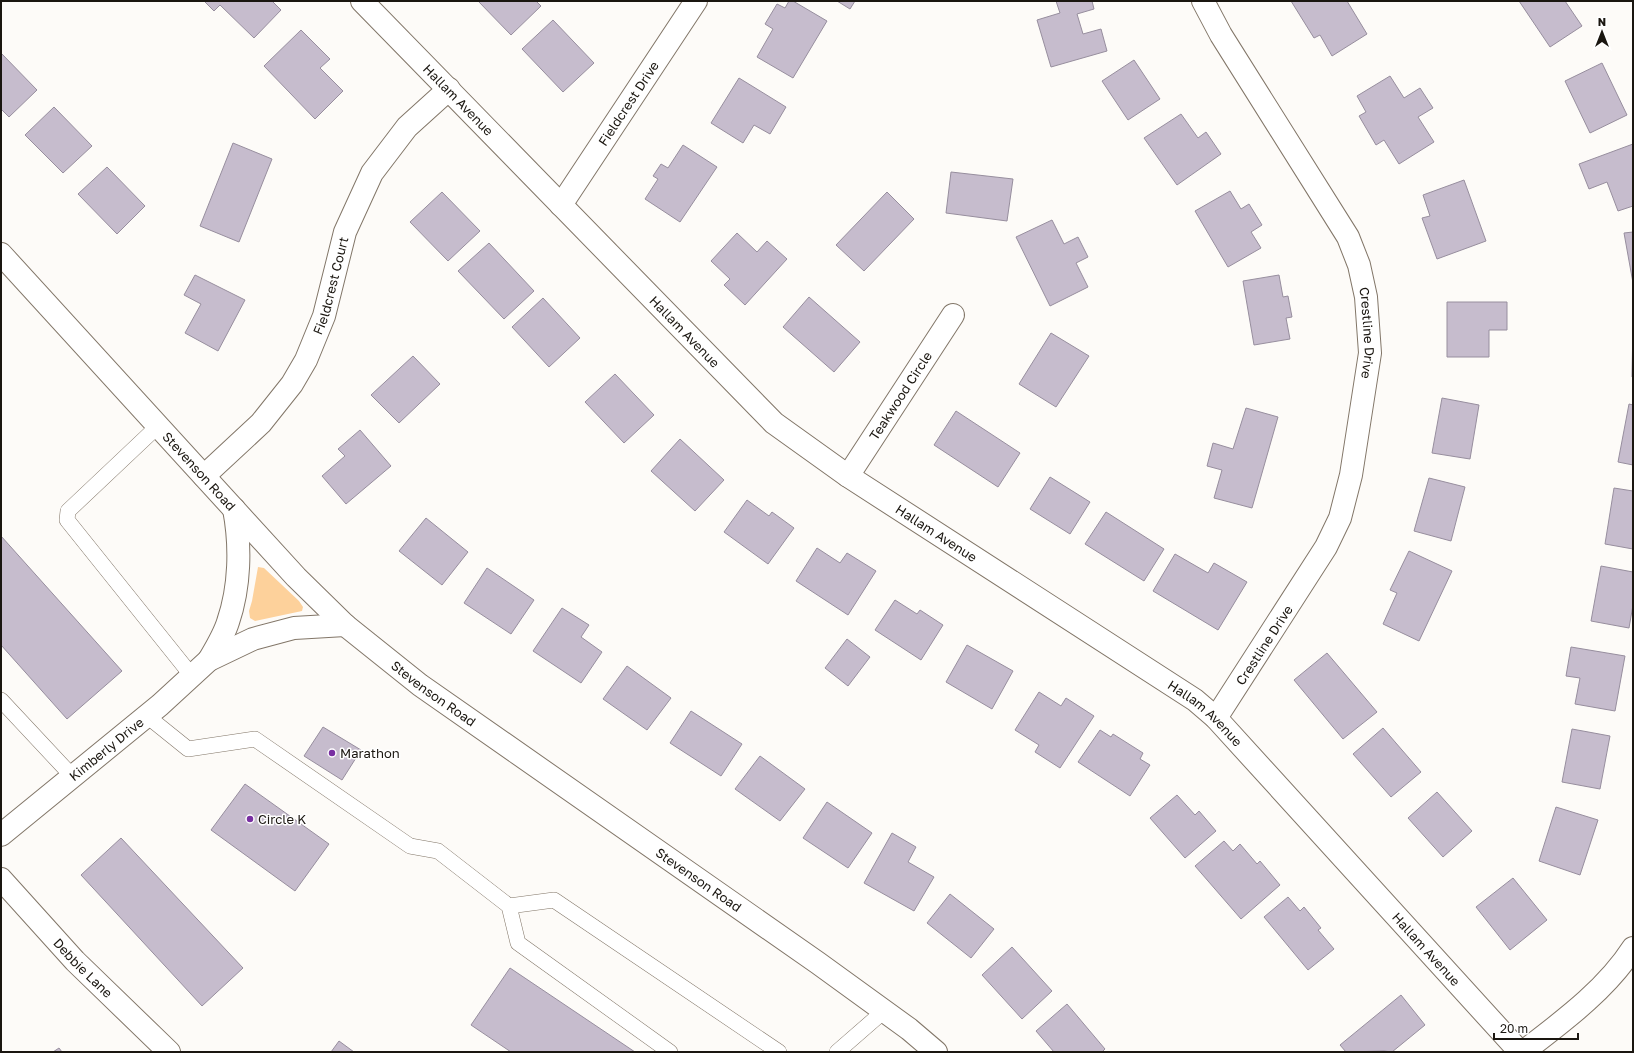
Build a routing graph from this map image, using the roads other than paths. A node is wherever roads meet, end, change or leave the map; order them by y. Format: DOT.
graph roads {
  1 [pos="362,1"];
  2 [pos="696,1"];
  3 [pos="1203,1"];
  4 [pos="449,89"];
  5 [pos="561,205"];
  6 [pos="1,254"];
  7 [pos="953,315"];
  8 [pos="158,426"];
  9 [pos="204,476"];
  10 [pos="848,476"];
  11 [pos="234,509"];
  12 [pos="345,625"];
  13 [pos="209,660"];
  14 [pos="192,676"];
  15 [pos="1,700"];
  16 [pos="147,716"];
  17 [pos="1216,718"];
  18 [pos="72,776"];
  19 [pos="1,835"];
  20 [pos="1,879"];
  21 [pos="509,906"];
  22 [pos="1633,948"];
  23 [pos="884,1011"];
  24 [pos="169,1052"];
  25 [pos="670,1052"];
  26 [pos="779,1052"];
  27 [pos="837,1052"];
  28 [pos="936,1052"];
  29 [pos="1521,1052"];
  1 -- 4 [label="street, Hallam Avenue"];
  2 -- 5 [label="street, Fieldcrest Drive"];
  3 -- 17 [label="street, Crestline Drive"];
  4 -- 5 [label="street, Hallam Avenue"];
  4 -- 9 [label="street, Fieldcrest Court"];
  5 -- 10 [label="street, Hallam Avenue"];
  6 -- 8 [label="street, Stevenson Road"];
  7 -- 10 [label="street, Teakwood Circle"];
  8 -- 9 [label="street, Stevenson Road"];
  8 -- 14 [label="lane"];
  9 -- 11 [label="street, Stevenson Road"];
  10 -- 17 [label="street, Hallam Avenue"];
  11 -- 12 [label="street, Stevenson Road"];
  11 -- 13 [label="street, Kimberly Drive"];
  12 -- 13 [label="street, Kimberly Drive"];
  12 -- 23 [label="street, Stevenson Road"];
  13 -- 14 [label="street, Kimberly Drive"];
  14 -- 16 [label="street, Kimberly Drive"];
  15 -- 18 [label="lane"];
  16 -- 18 [label="street, Kimberly Drive"];
  16 -- 21 [label="lane"];
  17 -- 29 [label="street, Hallam Avenue"];
  18 -- 19 [label="street, Kimberly Drive"];
  20 -- 24 [label="street, Debbie Lane"];
  21 -- 25 [label="lane"];
  21 -- 26 [label="lane"];
  22 -- 29 [label="street"];
  23 -- 27 [label="lane"];
  23 -- 28 [label="street, Stevenson Road"];
}
